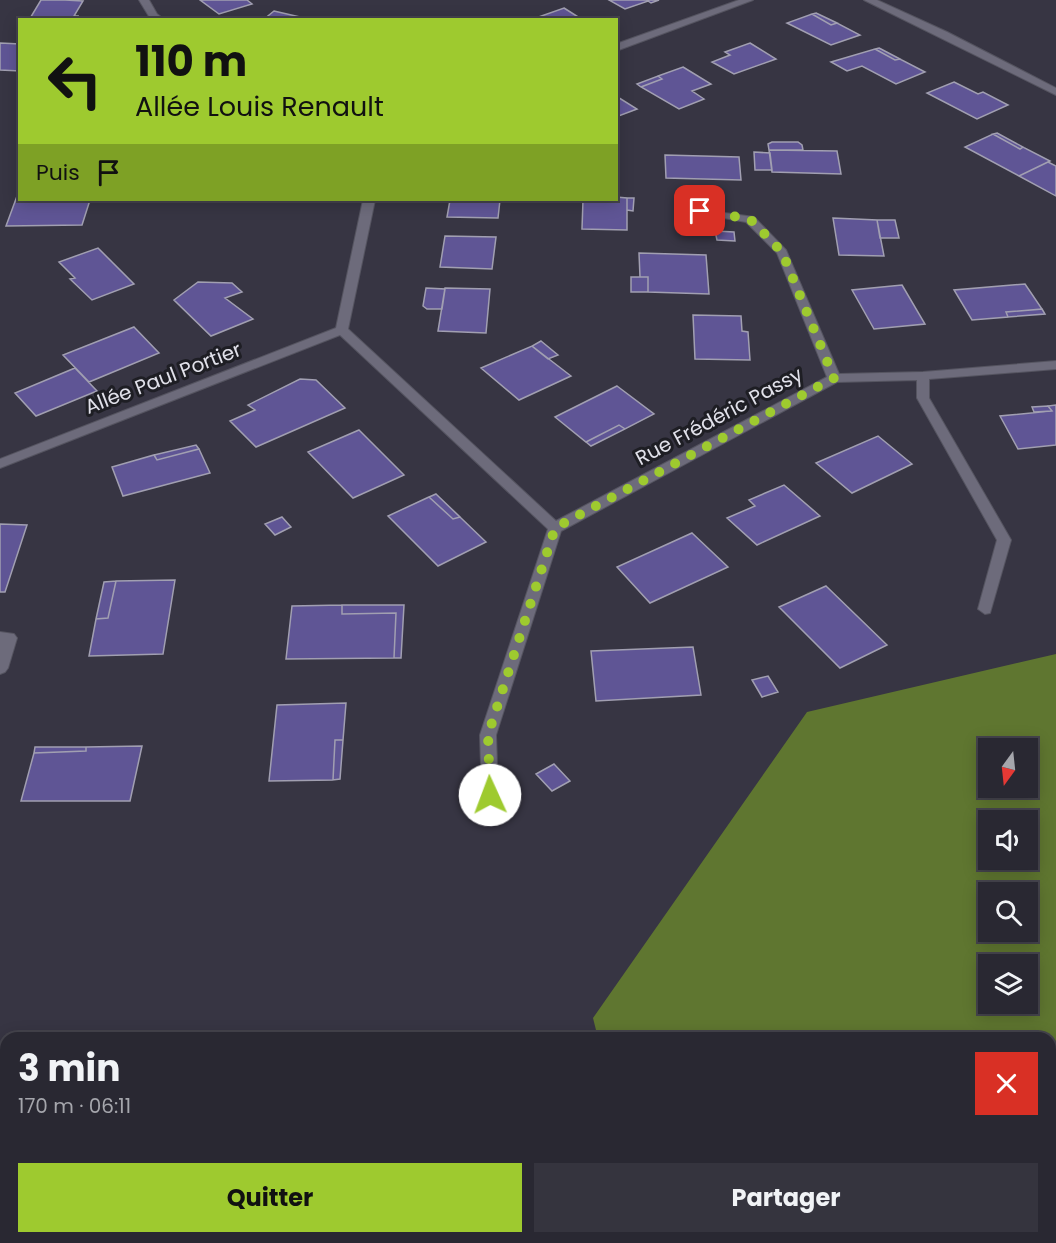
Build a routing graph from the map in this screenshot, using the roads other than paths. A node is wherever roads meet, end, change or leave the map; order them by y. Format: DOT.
graph roads {
  1 [pos="144,0"];
  2 [pos="748,0"];
  3 [pos="869,0"];
  4 [pos="154,18"];
  5 [pos="618,47"];
  6 [pos="1056,92"];
  7 [pos="369,201"];
  8 [pos="700,211"];
  9 [pos="342,330"];
  10 [pos="1056,365"];
  11 [pos="923,376"];
  12 [pos="834,378"];
  13 [pos="0,464"];
  14 [pos="555,528"];
  15 [pos="985,609"];
  16 [pos="0,638"];
  17 [pos="0,668"];
  18 [pos="490,795"];
  1 -- 4 [label="street"];
  2 -- 5 [label="street"];
  3 -- 6 [label="street"];
  7 -- 9 [label="street"];
  8 -- 12 [label="street"];
  9 -- 13 [label="street, Allée Paul Portier"];
  9 -- 14 [label="street"];
  10 -- 11 [label="street, Rue Frédéric Passy"];
  11 -- 12 [label="street, Rue Frédéric Passy"];
  11 -- 15 [label="street"];
  12 -- 14 [label="street, Rue Frédéric Passy"];
  14 -- 18 [label="street"];
  16 -- 17 [label="street"];
}
